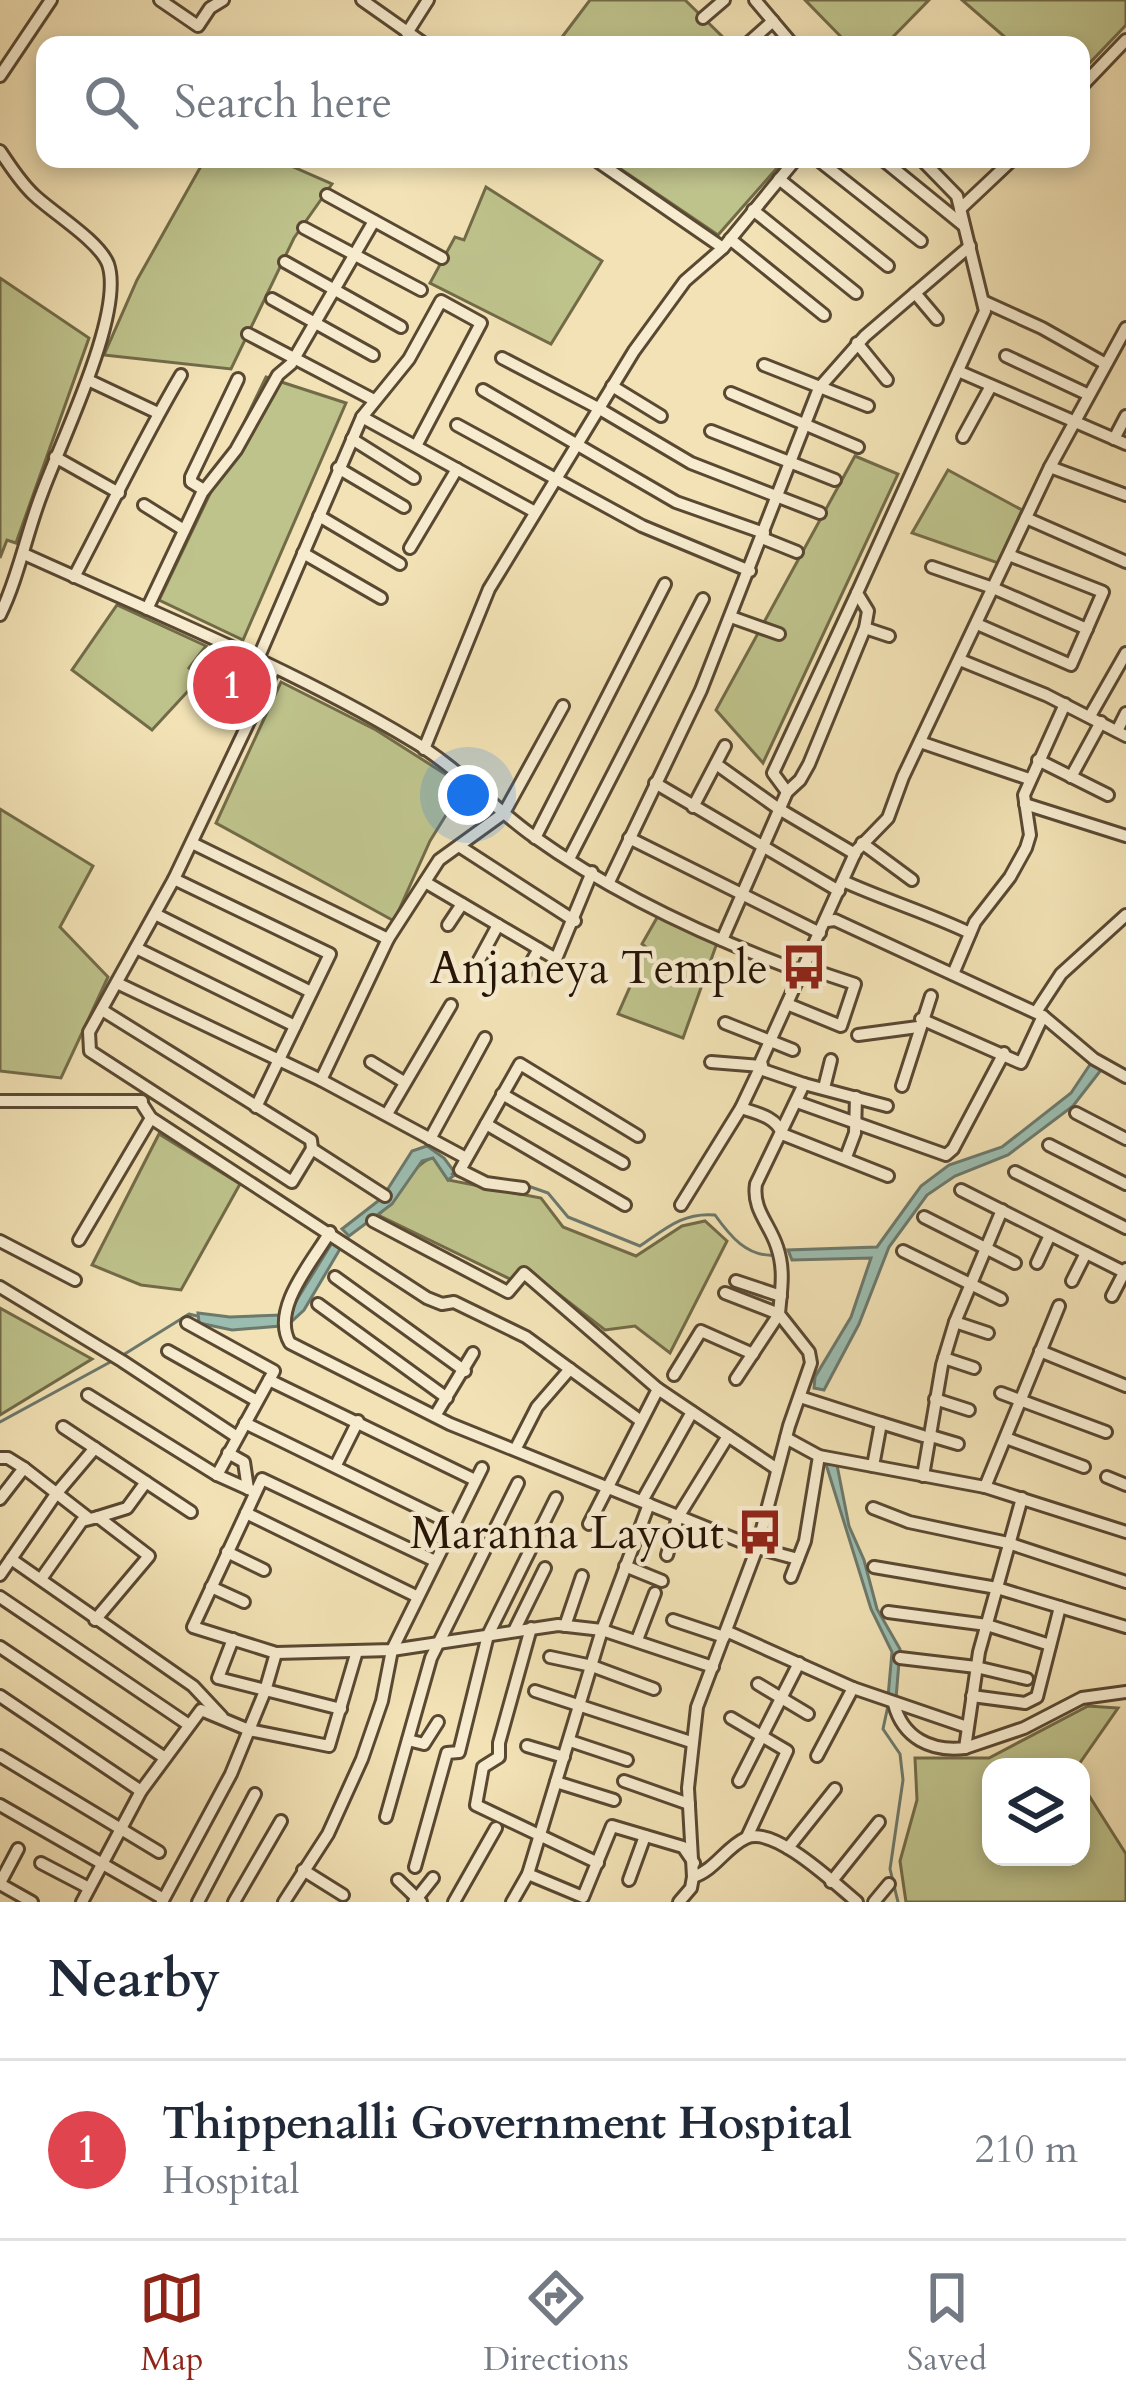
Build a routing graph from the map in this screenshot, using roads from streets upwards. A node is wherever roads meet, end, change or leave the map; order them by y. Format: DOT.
graph roads {
  1 [pos="51,0"];
  2 [pos="160,0"];
  3 [pos="223,0"];
  4 [pos="362,0"];
  5 [pos="428,0"];
  6 [pos="724,0"];
  7 [pos="755,0"];
  8 [pos="703,18"];
  9 [pos="773,21"];
  10 [pos="407,33"];
  11 [pos="412,36"];
  12 [pos="756,36"];
  13 [pos="786,36"];
  14 [pos="1126,40"];
  15 [pos="1126,58"];
  16 [pos="1103,65"];
  17 [pos="0,76"];
  18 [pos="1090,78"];
  19 [pos="0,152"];
  20 [pos="607,168"];
  21 [pos="788,168"];
  22 [pos="829,168"];
  23 [pos="892,168"];
  24 [pos="930,168"];
  25 [pos="1003,168"];
  26 [pos="779,179"];
  27 [pos="327,195"];
  28 [pos="960,209"];
  29 [pos="753,210"];
  30 [pos="374,220"];
  31 [pos="964,226"];
  32 [pos="304,228"];
  33 [pos="921,241"];
  34 [pos="726,243"];
  35 [pos="970,246"];
  36 [pos="353,256"];
  37 [pos="442,258"];
  38 [pos="285,262"];
  39 [pos="888,266"];
  40 [pos="334,290"];
  41 [pos="421,290"];
  42 [pos="915,292"];
  43 [pos="856,293"];
  44 [pos="272,299"];
  45 [pos="985,302"];
  46 [pos="824,315"];
  47 [pos="938,319"];
  48 [pos="315,322"];
  49 [pos="400,327"];
  50 [pos="1126,328"];
  51 [pos="248,334"];
  52 [pos="857,343"];
  53 [pos="1111,351"];
  54 [pos="373,355"];
  55 [pos="1006,356"];
  56 [pos="502,358"];
  57 [pos="295,359"];
  58 [pos="1126,359"];
  59 [pos="1104,363"];
  60 [pos="764,365"];
  61 [pos="958,371"];
  62 [pos="181,375"];
  63 [pos="238,379"];
  64 [pos="88,380"];
  65 [pos="887,380"];
  66 [pos="612,386"];
  67 [pos="991,386"];
  68 [pos="818,388"];
  69 [pos="483,390"];
  70 [pos="730,394"];
  71 [pos="1087,394"];
  72 [pos="374,400"];
  73 [pos="868,406"];
  74 [pos="598,408"];
  75 [pos="158,413"];
  76 [pos="661,416"];
  77 [pos="1126,416"];
  78 [pos="362,417"];
  79 [pos="1074,421"];
  80 [pos="457,425"];
  81 [pos="804,425"];
  82 [pos="711,430"];
  83 [pos="963,437"];
  84 [pos="352,439"];
  85 [pos="1120,441"];
  86 [pos="577,442"];
  87 [pos="416,446"];
  88 [pos="858,447"];
  89 [pos="56,457"];
  90 [pos="791,461"];
  91 [pos="1050,467"];
  92 [pos="338,468"];
  93 [pos="457,469"];
  94 [pos="414,478"];
  95 [pos="555,479"];
  96 [pos="835,480"];
  97 [pos="205,490"];
  98 [pos="119,493"];
  99 [pos="1126,495"];
  100 [pos="778,497"];
  101 [pos="144,505"];
  102 [pos="404,507"];
  103 [pos="535,512"];
  104 [pos="820,513"];
  105 [pos="319,516"];
  106 [pos="1026,518"];
  107 [pos="184,530"];
  108 [pos="763,536"];
  109 [pos="410,548"];
  110 [pos="797,552"];
  111 [pos="24,554"];
  112 [pos="303,554"];
  113 [pos="1009,555"];
  114 [pos="1126,562"];
  115 [pos="400,564"];
  116 [pos="932,567"];
  117 [pos="750,571"];
  118 [pos="74,577"];
  119 [pos="665,584"];
  120 [pos="993,588"];
  121 [pos="857,593"];
  122 [pos="381,598"];
  123 [pos="703,599"];
  124 [pos="147,609"];
  125 [pos="0,615"];
  126 [pos="731,617"];
  127 [pos="977,624"];
  128 [pos="865,628"];
  129 [pos="1087,629"];
  130 [pos="779,634"];
  131 [pos="889,636"];
  132 [pos="1126,653"];
  133 [pos="960,660"];
  134 [pos="257,661"];
  135 [pos="274,669"];
  136 [pos="1065,704"];
  137 [pos="563,706"];
  138 [pos="1126,713"];
  139 [pos="1095,719"];
  140 [pos="1121,734"];
  141 [pos="920,742"];
  142 [pos="725,746"];
  143 [pos="424,749"];
  144 [pos="1038,760"];
  145 [pos="716,764"];
  146 [pos="1071,777"];
  147 [pos="1029,779"];
  148 [pos="655,783"];
  149 [pos="787,791"];
  150 [pos="1108,795"];
  151 [pos="1025,805"];
  152 [pos="693,807"];
  153 [pos="779,808"];
  154 [pos="504,813"];
  155 [pos="1126,836"];
  156 [pos="535,838"];
  157 [pos="629,838"];
  158 [pos="192,843"];
  159 [pos="459,846"];
  160 [pos="763,849"];
  161 [pos="859,849"];
  162 [pos="569,859"];
  163 [pos="592,872"];
  164 [pos="174,879"];
  165 [pos="912,880"];
  166 [pos="425,882"];
  167 [pos="609,882"];
  168 [pos="841,886"];
  169 [pos="743,894"];
  170 [pos="462,904"];
  171 [pos="155,914"];
  172 [pos="1126,915"];
  173 [pos="575,921"];
  174 [pos="448,925"];
  175 [pos="498,925"];
  176 [pos="823,927"];
  177 [pos="970,933"];
  178 [pos="388,939"];
  179 [pos="722,940"];
  180 [pos="136,948"];
  181 [pos="539,949"];
  182 [pos="478,962"];
  183 [pos="803,969"];
  184 [pos="525,973"];
  185 [pos="953,974"];
  186 [pos="117,983"];
  187 [pos="311,992"];
  188 [pos="931,996"];
  189 [pos="787,1004"];
  190 [pos="452,1005"];
  191 [pos="102,1010"];
  192 [pos="1040,1014"];
  193 [pos="725,1023"];
  194 [pos="920,1023"];
  195 [pos="295,1026"];
  196 [pos="858,1035"];
  197 [pos="485,1038"];
  198 [pos="770,1039"];
  199 [pos="793,1050"];
  200 [pos="1004,1053"];
  201 [pos="831,1060"];
  202 [pos="278,1061"];
  203 [pos="371,1062"];
  204 [pos="711,1062"];
  205 [pos="761,1066"];
  206 [pos="1126,1078"];
  207 [pos="321,1080"];
  208 [pos="404,1082"];
  209 [pos="804,1084"];
  210 [pos="144,1086"];
  211 [pos="902,1086"];
  212 [pos="824,1088"];
  213 [pos="502,1094"];
  214 [pos="856,1097"];
  215 [pos="0,1101"];
  216 [pos="797,1102"];
  217 [pos="142,1104"];
  218 [pos="887,1106"];
  219 [pos="256,1107"];
  220 [pos="741,1108"];
  221 [pos="1076,1113"];
  222 [pos="387,1114"];
  223 [pos="151,1118"];
  224 [pos="853,1121"];
  225 [pos="486,1124"];
  226 [pos="782,1134"];
  227 [pos="638,1136"];
  228 [pos="1126,1138"];
  229 [pos="430,1139"];
  230 [pos="1049,1145"];
  231 [pos="312,1149"];
  232 [pos="846,1157"];
  233 [pos="466,1158"];
  234 [pos="623,1163"];
  235 [pos="1015,1172"];
  236 [pos="888,1176"];
  237 [pos="1126,1184"];
  238 [pos="523,1188"];
  239 [pos="961,1190"];
  240 [pos="385,1196"];
  241 [pos="625,1205"];
  242 [pos="681,1205"];
  243 [pos="1002,1210"];
  244 [pos="923,1217"];
  245 [pos="373,1221"];
  246 [pos="1126,1228"];
  247 [pos="331,1232"];
  248 [pos="1050,1235"];
  249 [pos="79,1240"];
  250 [pos="0,1241"];
  251 [pos="985,1248"];
  252 [pos="903,1251"];
  253 [pos="1086,1253"];
  254 [pos="1015,1263"];
  255 [pos="1036,1263"];
  256 [pos="1125,1271"];
  257 [pos="335,1277"];
  258 [pos="75,1280"];
  259 [pos="736,1281"];
  260 [pos="1072,1281"];
  261 [pos="970,1283"];
  262 [pos="0,1287"];
  263 [pos="725,1293"];
  264 [pos="781,1296"];
  265 [pos="1112,1296"];
  266 [pos="1001,1298"];
  267 [pos="318,1304"];
  268 [pos="1059,1306"];
  269 [pos="779,1314"];
  270 [pos="955,1322"];
  271 [pos="187,1323"];
  272 [pos="988,1334"];
  273 [pos="1040,1351"];
  274 [pos="168,1352"];
  275 [pos="473,1353"];
  276 [pos="753,1354"];
  277 [pos="944,1358"];
  278 [pos="974,1368"];
  279 [pos="570,1369"];
  280 [pos="465,1371"];
  281 [pos="674,1376"];
  282 [pos="736,1378"];
  283 [pos="269,1381"];
  284 [pos="1126,1386"];
  285 [pos="658,1389"];
  286 [pos="1000,1393"];
  287 [pos="88,1395"];
  288 [pos="447,1398"];
  289 [pos="809,1399"];
  290 [pos="935,1399"];
  291 [pos="1020,1400"];
  292 [pos="256,1401"];
  293 [pos="970,1410"];
  294 [pos="692,1412"];
  295 [pos="435,1416"];
  296 [pos="358,1421"];
  297 [pos="641,1421"];
  298 [pos="245,1423"];
  299 [pos="881,1423"];
  300 [pos="63,1427"];
  301 [pos="1106,1432"];
  302 [pos="728,1436"];
  303 [pos="927,1436"];
  304 [pos="237,1437"];
  305 [pos="786,1438"];
  306 [pos="1006,1438"];
  307 [pos="958,1444"];
  308 [pos="95,1448"];
  309 [pos="516,1448"];
  310 [pos="229,1453"];
  311 [pos="824,1457"];
  312 [pos="0,1458"];
  313 [pos="336,1465"];
  314 [pos="873,1466"];
  315 [pos="1084,1467"];
  316 [pos="24,1468"];
  317 [pos="482,1468"];
  318 [pos="777,1469"];
  319 [pos="218,1475"];
  320 [pos="923,1476"];
  321 [pos="1107,1477"];
  322 [pos="475,1480"];
  323 [pos="146,1482"];
  324 [pos="518,1483"];
  325 [pos="1126,1485"];
  326 [pos="608,1486"];
  327 [pos="985,1487"];
  328 [pos="252,1491"];
  329 [pos="56,1494"];
  330 [pos="556,1498"];
  331 [pos="1022,1498"];
  332 [pos="0,1499"];
  333 [pos="646,1503"];
  334 [pos="873,1508"];
  335 [pos="191,1512"];
  336 [pos="246,1514"];
  337 [pos="93,1517"];
  338 [pos="678,1517"];
  339 [pos="452,1524"];
  340 [pos="589,1524"];
  341 [pos="1126,1532"];
  342 [pos="1008,1543"];
  343 [pos="757,1548"];
  344 [pos="227,1552"];
  345 [pos="667,1555"];
  346 [pos="11,1559"];
  347 [pos="798,1559"];
  348 [pos="433,1560"];
  349 [pos="626,1567"];
  350 [pos="874,1567"];
  351 [pos="545,1568"];
  352 [pos="264,1570"];
  353 [pos="0,1575"];
  354 [pos="583,1576"];
  355 [pos="791,1577"];
  356 [pos="41,1579"];
  357 [pos="1126,1582"];
  358 [pos="211,1587"];
  359 [pos="997,1588"];
  360 [pos="416,1596"];
  361 [pos="0,1597"];
  362 [pos="244,1602"];
  363 [pos="1060,1607"];
  364 [pos="888,1612"];
  365 [pos="95,1620"];
  366 [pos="673,1620"];
  367 [pos="987,1624"];
  368 [pos="565,1626"];
  369 [pos="1126,1627"];
  370 [pos="531,1628"];
  371 [pos="514,1630"];
  372 [pos="602,1630"];
  373 [pos="725,1634"];
  374 [pos="488,1635"];
  375 [pos="233,1639"];
  376 [pos="638,1640"];
  377 [pos="437,1644"];
  378 [pos="1050,1645"];
  379 [pos="0,1647"];
  380 [pos="392,1650"];
  381 [pos="358,1651"];
  382 [pos="276,1653"];
  383 [pos="550,1657"];
  384 [pos="900,1658"];
  385 [pos="799,1663"];
  386 [pos="592,1666"];
  387 [pos="713,1666"];
  388 [pos="976,1667"];
  389 [pos="1027,1679"];
  390 [pos="758,1684"];
  391 [pos="853,1688"];
  392 [pos="654,1689"];
  393 [pos="265,1691"];
  394 [pos="535,1691"];
  395 [pos="1126,1692"];
  396 [pos="0,1696"];
  397 [pos="972,1696"];
  398 [pos="780,1698"];
  399 [pos="888,1701"];
  400 [pos="580,1704"];
  401 [pos="341,1708"];
  402 [pos="808,1714"];
  403 [pos="731,1718"];
  404 [pos="224,1720"];
  405 [pos="438,1722"];
  406 [pos="189,1725"];
  407 [pos="967,1727"];
  408 [pos="249,1730"];
  409 [pos="760,1734"];
  410 [pos="408,1739"];
  411 [pos="570,1741"];
  412 [pos="691,1742"];
  413 [pos="526,1746"];
  414 [pos="965,1748"];
  415 [pos="0,1756"];
  416 [pos="817,1756"];
  417 [pos="564,1757"];
  418 [pos="165,1758"];
  419 [pos="627,1760"];
  420 [pos="624,1781"];
  421 [pos="739,1781"];
  422 [pos="556,1782"];
  423 [pos="836,1789"];
  424 [pos="141,1791"];
  425 [pos="255,1794"];
  426 [pos="614,1800"];
  427 [pos="689,1804"];
  428 [pos="0,1805"];
  429 [pos="386,1817"];
  430 [pos="281,1821"];
  431 [pos="879,1822"];
  432 [pos="496,1828"];
  433 [pos="121,1829"];
  434 [pos="538,1836"];
  435 [pos="645,1836"];
  436 [pos="747,1837"];
  437 [pos="788,1848"];
  438 [pos="18,1850"];
  439 [pos="159,1852"];
  440 [pos="104,1862"];
  441 [pos="41,1863"];
  442 [pos="598,1863"];
  443 [pos="415,1867"];
  444 [pos="303,1870"];
  445 [pos="694,1871"];
  446 [pos="528,1874"];
  447 [pos="434,1878"];
  448 [pos="398,1880"];
  449 [pos="629,1880"];
  450 [pos="831,1882"];
  451 [pos="0,1883"];
  452 [pos="889,1884"];
  453 [pos="89,1888"];
  454 [pos="343,1894"];
  455 [pos="162,1900"];
  456 [pos="417,1901"];
  457 [pos="32,1902"];
  458 [pos="82,1902"];
  459 [pos="197,1902"];
  460 [pos="234,1902"];
  461 [pos="284,1902"];
  462 [pos="454,1902"];
  463 [pos="512,1902"];
  464 [pos="679,1902"];
  465 [pos="857,1902"];
  466 [pos="874,1902"];
  1 -- 17 [label="street"];
  2 -- 3 [label="street"];
  4 -- 10 [label="street"];
  5 -- 10 [label="street"];
  6 -- 8 [label="street"];
  7 -- 9 [label="street"];
  9 -- 12 [label="street"];
  9 -- 13 [label="street"];
  10 -- 11 [label="street"];
  14 -- 16 [label="street"];
  15 -- 16 [label="street"];
  16 -- 18 [label="street"];
  19 -- 64 [label="street"];
  20 -- 34 [label="street"];
  21 -- 26 [label="street"];
  22 -- 33 [label="street"];
  23 -- 31 [label="street"];
  24 -- 28 [label="street"];
  25 -- 28 [label="street"];
  26 -- 29 [label="street"];
  26 -- 39 [label="street"];
  27 -- 30 [label="street"];
  28 -- 31 [label="street"];
  29 -- 34 [label="street"];
  29 -- 43 [label="street"];
  30 -- 36 [label="street"];
  30 -- 37 [label="street"];
  31 -- 35 [label="street"];
  32 -- 36 [label="street"];
  34 -- 46 [label="street"];
  34 -- 66 [label="street"];
  35 -- 42 [label="street"];
  35 -- 45 [label="street"];
  36 -- 40 [label="street"];
  36 -- 41 [label="street"];
  38 -- 40 [label="street"];
  40 -- 48 [label="street"];
  40 -- 49 [label="street"];
  42 -- 47 [label="street"];
  42 -- 52 [label="street"];
  44 -- 48 [label="street"];
  45 -- 59 [label="street"];
  45 -- 61 [label="street"];
  48 -- 54 [label="street"];
  48 -- 57 [label="street"];
  50 -- 53 [label="street"];
  51 -- 57 [label="street"];
  52 -- 65 [label="street"];
  52 -- 68 [label="street"];
  53 -- 58 [label="street"];
  53 -- 59 [label="street"];
  55 -- 71 [label="street"];
  56 -- 74 [label="street"];
  57 -- 72 [label="street"];
  57 -- 97 [label="street"];
  59 -- 71 [label="street"];
  60 -- 68 [label="street"];
  61 -- 67 [label="street"];
  61 -- 121 [label="street"];
  62 -- 75 [label="street"];
  63 -- 97 [label="street"];
  64 -- 75 [label="street"];
  64 -- 89 [label="street"];
  66 -- 74 [label="street"];
  66 -- 76 [label="street"];
  67 -- 79 [label="street"];
  67 -- 83 [label="street"];
  68 -- 73 [label="street"];
  68 -- 81 [label="street"];
  69 -- 86 [label="street"];
  70 -- 81 [label="street"];
  71 -- 79 [label="street"];
  72 -- 78 [label="street"];
  72 -- 87 [label="street"];
  74 -- 86 [label="street"];
  74 -- 100 [label="street"];
  75 -- 98 [label="street"];
  77 -- 85 [label="street"];
  78 -- 84 [label="street"];
  78 -- 87 [label="street"];
  79 -- 85 [label="street"];
  79 -- 91 [label="street"];
  80 -- 95 [label="street"];
  81 -- 88 [label="street"];
  81 -- 90 [label="street"];
  82 -- 90 [label="street"];
  84 -- 92 [label="street"];
  84 -- 94 [label="street"];
  86 -- 95 [label="street"];
  86 -- 108 [label="street"];
  87 -- 93 [label="street"];
  89 -- 98 [label="street"];
  89 -- 111 [label="street"];
  90 -- 96 [label="street"];
  90 -- 100 [label="street"];
  91 -- 99 [label="street"];
  91 -- 106 [label="street"];
  92 -- 102 [label="street"];
  92 -- 105 [label="street"];
  93 -- 103 [label="street"];
  93 -- 109 [label="street"];
  95 -- 103 [label="street"];
  95 -- 117 [label="street"];
  97 -- 107 [label="street"];
  98 -- 118 [label="street"];
  100 -- 104 [label="street"];
  100 -- 108 [label="street"];
  101 -- 107 [label="street"];
  103 -- 143 [label="street"];
  105 -- 112 [label="street"];
  105 -- 115 [label="street"];
  106 -- 113 [label="street"];
  106 -- 114 [label="street"];
  107 -- 124 [label="street"];
  108 -- 110 [label="street"];
  108 -- 117 [label="street"];
  111 -- 118 [label="street"];
  111 -- 125 [label="street"];
  112 -- 122 [label="street"];
  112 -- 134 [label="street"];
  113 -- 120 [label="street"];
  113 -- 129 [label="street"];
  116 -- 120 [label="street"];
  117 -- 126 [label="street"];
  118 -- 124 [label="street"];
  119 -- 156 [label="street"];
  120 -- 127 [label="street"];
  120 -- 129 [label="street"];
  121 -- 128 [label="street"];
  121 -- 149 [label="street"];
  123 -- 162 [label="street"];
  124 -- 134 [label="street"];
  126 -- 130 [label="street"];
  126 -- 148 [label="street"];
  127 -- 129 [label="street"];
  127 -- 133 [label="street"];
  128 -- 131 [label="street"];
  128 -- 149 [label="street"];
  132 -- 139 [label="street"];
  133 -- 136 [label="street"];
  133 -- 141 [label="street"];
  134 -- 135 [label="street"];
  135 -- 143 [label="street"];
  135 -- 158 [label="street"];
  136 -- 139 [label="street"];
  136 -- 144 [label="street"];
  137 -- 154 [label="street"];
  138 -- 140 [label="street"];
  139 -- 140 [label="street"];
  139 -- 146 [label="street"];
  141 -- 147 [label="street"];
  141 -- 161 [label="street"];
  142 -- 145 [label="street"];
  143 -- 154 [label="street"];
  144 -- 146 [label="street"];
  144 -- 147 [label="street"];
  145 -- 152 [label="street"];
  145 -- 153 [label="street"];
  146 -- 150 [label="street"];
  147 -- 151 [label="street"];
  148 -- 152 [label="street"];
  148 -- 157 [label="street"];
  149 -- 153 [label="street"];
  151 -- 155 [label="street"];
  151 -- 177 [label="street"];
  152 -- 160 [label="street"];
  153 -- 160 [label="street"];
  153 -- 161 [label="street"];
  154 -- 156 [label="street"];
  154 -- 159 [label="street"];
  156 -- 162 [label="street"];
  157 -- 167 [label="street"];
  157 -- 169 [label="street"];
  158 -- 164 [label="street"];
  158 -- 178 [label="street"];
  159 -- 166 [label="street"];
  159 -- 173 [label="street"];
  160 -- 168 [label="street"];
  160 -- 169 [label="street"];
  161 -- 165 [label="street"];
  161 -- 168 [label="street"];
  162 -- 163 [label="street"];
  163 -- 167 [label="street"];
  163 -- 173 [label="street"];
  164 -- 171 [label="street"];
  164 -- 187 [label="street"];
  166 -- 170 [label="street"];
  166 -- 178 [label="street"];
  167 -- 179 [label="street"];
  168 -- 176 [label="street"];
  168 -- 177 [label="street"];
  169 -- 176 [label="street"];
  169 -- 179 [label="street"];
  170 -- 174 [label="street"];
  170 -- 175 [label="street"];
  171 -- 180 [label="street"];
  171 -- 187 [label="street"];
  172 -- 192 [label="street"];
  173 -- 181 [label="street"];
  175 -- 181 [label="street"];
  175 -- 182 [label="street"];
  176 -- 183 [label="street"];
  176 -- 185 [label="street"];
  177 -- 185 [label="street"];
  178 -- 207 [label="street"];
  179 -- 183 [label="street"];
  180 -- 186 [label="street"];
  180 -- 195 [label="street"];
  181 -- 184 [label="street"];
  183 -- 189 [label="street"];
  183 -- 189 [label="street"];
  185 -- 192 [label="street"];
  186 -- 191 [label="street"];
  186 -- 202 [label="street"];
  187 -- 195 [label="street"];
  188 -- 194 [label="street"];
  189 -- 198 [label="street"];
  190 -- 208 [label="street"];
  191 -- 210 [label="street"];
  191 -- 219 [label="street"];
  192 -- 200 [label="street"];
  192 -- 206 [label="street"];
  193 -- 198 [label="street"];
  194 -- 196 [label="street"];
  194 -- 200 [label="street"];
  194 -- 211 [label="street"];
  195 -- 202 [label="street"];
  197 -- 229 [label="street"];
  198 -- 199 [label="street"];
  198 -- 205 [label="street"];
  200 -- 224 [label="street"];
  201 -- 212 [label="street"];
  202 -- 207 [label="street"];
  202 -- 219 [label="street"];
  203 -- 208 [label="street"];
  204 -- 205 [label="street"];
  205 -- 209 [label="street"];
  205 -- 220 [label="street"];
  207 -- 222 [label="street"];
  208 -- 222 [label="street"];
  209 -- 212 [label="street"];
  209 -- 216 [label="street"];
  210 -- 217 [label="street"];
  210 -- 231 [label="street"];
  212 -- 214 [label="street"];
  213 -- 225 [label="street"];
  213 -- 227 [label="street"];
  213 -- 234 [label="street"];
  214 -- 218 [label="street"];
  214 -- 224 [label="street"];
  215 -- 217 [label="street"];
  216 -- 224 [label="street"];
  216 -- 226 [label="street"];
  217 -- 223 [label="street"];
  219 -- 231 [label="street"];
  220 -- 226 [label="street"];
  220 -- 242 [label="street"];
  221 -- 228 [label="street"];
  222 -- 229 [label="street"];
  223 -- 247 [label="street"];
  223 -- 249 [label="street"];
  224 -- 232 [label="street"];
  225 -- 233 [label="street"];
  225 -- 241 [label="street"];
  226 -- 232 [label="street"];
  226 -- 264 [label="street"];
  229 -- 233 [label="street"];
  230 -- 237 [label="street"];
  231 -- 240 [label="street"];
  232 -- 236 [label="street"];
  233 -- 238 [label="street"];
  235 -- 246 [label="street"];
  239 -- 243 [label="street"];
  243 -- 248 [label="street"];
  243 -- 251 [label="street"];
  244 -- 251 [label="street"];
  245 -- 285 [label="street"];
  247 -- 279 [label="street"];
  247 -- 295 [label="street"];
  248 -- 253 [label="street"];
  248 -- 255 [label="street"];
  250 -- 258 [label="street"];
  251 -- 254 [label="street"];
  251 -- 261 [label="street"];
  252 -- 261 [label="street"];
  253 -- 256 [label="street"];
  253 -- 260 [label="street"];
  256 -- 265 [label="street"];
  257 -- 280 [label="street"];
  259 -- 264 [label="street"];
  261 -- 266 [label="street"];
  261 -- 270 [label="street"];
  262 -- 304 [label="street"];
  263 -- 269 [label="street"];
  264 -- 269 [label="street"];
  267 -- 288 [label="street"];
  268 -- 273 [label="street"];
  269 -- 276 [label="street"];
  269 -- 289 [label="street"];
  270 -- 272 [label="street"];
  270 -- 277 [label="street"];
  271 -- 283 [label="street"];
  273 -- 284 [label="street"];
  273 -- 291 [label="street"];
  274 -- 292 [label="street"];
  275 -- 280 [label="street"];
  276 -- 281 [label="street"];
  276 -- 282 [label="street"];
  277 -- 278 [label="street"];
  277 -- 290 [label="street"];
  279 -- 297 [label="street"];
  279 -- 309 [label="street"];
  280 -- 288 [label="street"];
  283 -- 292 [label="street"];
  283 -- 296 [label="street"];
  285 -- 294 [label="street"];
  285 -- 297 [label="street"];
  286 -- 291 [label="street"];
  287 -- 319 [label="street"];
  288 -- 295 [label="street"];
  289 -- 299 [label="street"];
  289 -- 305 [label="street"];
  290 -- 293 [label="street"];
  290 -- 303 [label="street"];
  291 -- 301 [label="street"];
  291 -- 306 [label="street"];
  292 -- 298 [label="street"];
  294 -- 302 [label="street"];
  294 -- 333 [label="street"];
  295 -- 309 [label="street"];
  296 -- 313 [label="street"];
  296 -- 322 [label="street"];
  297 -- 326 [label="street"];
  298 -- 304 [label="street"];
  298 -- 313 [label="street"];
  299 -- 303 [label="street"];
  299 -- 314 [label="street"];
  300 -- 308 [label="street"];
  302 -- 318 [label="street"];
  302 -- 338 [label="street"];
  303 -- 307 [label="street"];
  303 -- 320 [label="street"];
  304 -- 310 [label="street"];
  305 -- 311 [label="street"];
  305 -- 318 [label="street"];
  306 -- 315 [label="street"];
  306 -- 327 [label="street"];
  308 -- 323 [label="street"];
  308 -- 329 [label="street"];
  309 -- 326 [label="street"];
  310 -- 319 [label="street"];
  310 -- 328 [label="street"];
  311 -- 314 [label="street"];
  311 -- 347 [label="street"];
  312 -- 316 [label="street"];
  313 -- 339 [label="street"];
  314 -- 320 [label="street"];
  316 -- 329 [label="street"];
  316 -- 332 [label="street"];
  317 -- 322 [label="street"];
  318 -- 343 [label="street"];
  319 -- 328 [label="street"];
  320 -- 327 [label="street"];
  321 -- 325 [label="street"];
  322 -- 339 [label="street"];
  323 -- 335 [label="street"];
  323 -- 337 [label="street"];
  324 -- 377 [label="street"];
  326 -- 333 [label="street"];
  326 -- 340 [label="street"];
  327 -- 331 [label="street"];
  328 -- 336 [label="street"];
  328 -- 348 [label="street"];
  329 -- 337 [label="street"];
  329 -- 346 [label="street"];
  330 -- 374 [label="street"];
  331 -- 341 [label="street"];
  331 -- 342 [label="street"];
  333 -- 338 [label="street"];
  333 -- 349 [label="street"];
  334 -- 342 [label="street"];
  336 -- 344 [label="street"];
  336 -- 360 [label="street"];
  337 -- 356 [label="street"];
  337 -- 365 [label="street"];
  338 -- 343 [label="street"];
  338 -- 345 [label="street"];
  339 -- 348 [label="street"];
  342 -- 357 [label="street"];
  342 -- 359 [label="street"];
  343 -- 347 [label="street"];
  343 -- 373 [label="street"];
  344 -- 352 [label="street"];
  344 -- 358 [label="street"];
  346 -- 353 [label="street"];
  346 -- 356 [label="street"];
  347 -- 355 [label="street"];
  348 -- 360 [label="street"];
  349 -- 372 [label="street"];
  349 -- 376 [label="street"];
  350 -- 359 [label="street"];
  351 -- 371 [label="street"];
  354 -- 368 [label="street"];
  356 -- 365 [label="street"];
  358 -- 362 [label="street"];
  358 -- 375 [label="street"];
  359 -- 363 [label="street"];
  359 -- 367 [label="street"];
  360 -- 380 [label="street"];
  361 -- 406 [label="street"];
  363 -- 369 [label="street"];
  363 -- 378 [label="street"];
  364 -- 367 [label="street"];
  365 -- 404 [label="street"];
  366 -- 373 [label="street"];
  367 -- 378 [label="street"];
  367 -- 388 [label="street"];
  368 -- 370 [label="street"];
  368 -- 372 [label="street"];
  370 -- 371 [label="street"];
  370 -- 434 [label="street"];
  371 -- 374 [label="street"];
  372 -- 376 [label="street"];
  372 -- 386 [label="street"];
  373 -- 385 [label="street"];
  373 -- 387 [label="street"];
  374 -- 377 [label="street"];
  374 -- 443 [label="street"];
  375 -- 382 [label="street"];
  375 -- 393 [label="street"];
  376 -- 387 [label="street"];
  377 -- 380 [label="street"];
  377 -- 410 [label="street"];
  378 -- 397 [label="street"];
  379 -- 418 [label="street"];
  380 -- 381 [label="street"];
  380 -- 444 [label="street"];
  381 -- 382 [label="street"];
  381 -- 401 [label="street"];
  382 -- 393 [label="street"];
  383 -- 386 [label="street"];
  384 -- 388 [label="street"];
  385 -- 391 [label="street"];
  385 -- 398 [label="street"];
  386 -- 392 [label="street"];
  386 -- 400 [label="street"];
  387 -- 412 [label="street"];
  388 -- 389 [label="street"];
  388 -- 397 [label="street"];
  390 -- 398 [label="street"];
  391 -- 399 [label="street"];
  391 -- 416 [label="street"];
  393 -- 401 [label="street"];
  393 -- 408 [label="street"];
  394 -- 400 [label="street"];
  395 -- 414 [label="street"];
  396 -- 424 [label="street"];
  397 -- 407 [label="street"];
  398 -- 402 [label="street"];
  398 -- 409 [label="street"];
  399 -- 407 [label="street"];
  399 -- 414 [label="street"];
  400 -- 411 [label="street"];
  400 -- 412 [label="street"];
  401 -- 408 [label="street"];
  403 -- 409 [label="street"];
  404 -- 406 [label="street"];
  404 -- 408 [label="street"];
  405 -- 410 [label="street"];
  406 -- 418 [label="street"];
  407 -- 414 [label="street"];
  408 -- 455 [label="street"];
  409 -- 421 [label="street"];
  409 -- 436 [label="street"];
  410 -- 429 [label="street"];
  411 -- 417 [label="street"];
  411 -- 419 [label="street"];
  412 -- 427 [label="street"];
  413 -- 417 [label="street"];
  415 -- 433 [label="street"];
  417 -- 422 [label="street"];
  418 -- 424 [label="street"];
  420 -- 427 [label="street"];
  422 -- 426 [label="street"];
  422 -- 434 [label="street"];
  423 -- 437 [label="street"];
  424 -- 433 [label="street"];
  425 -- 459 [label="street"];
  427 -- 445 [label="street"];
  428 -- 440 [label="street"];
  430 -- 460 [label="street"];
  431 -- 450 [label="street"];
  432 -- 462 [label="street"];
  433 -- 439 [label="street"];
  433 -- 440 [label="street"];
  434 -- 442 [label="street"];
  434 -- 446 [label="street"];
  435 -- 442 [label="street"];
  435 -- 445 [label="street"];
  435 -- 449 [label="street"];
  436 -- 437 [label="street"];
  436 -- 445 [label="street"];
  437 -- 450 [label="street"];
  438 -- 451 [label="street"];
  440 -- 453 [label="street"];
  440 -- 455 [label="street"];
  441 -- 453 [label="street"];
  442 -- 446 [label="street"];
  444 -- 454 [label="street"];
  444 -- 461 [label="street"];
  445 -- 464 [label="street"];
  446 -- 463 [label="street"];
  447 -- 456 [label="street"];
  448 -- 456 [label="street"];
  450 -- 465 [label="street"];
  451 -- 457 [label="street"];
  452 -- 466 [label="street"];
  453 -- 458 [label="street"];
}
